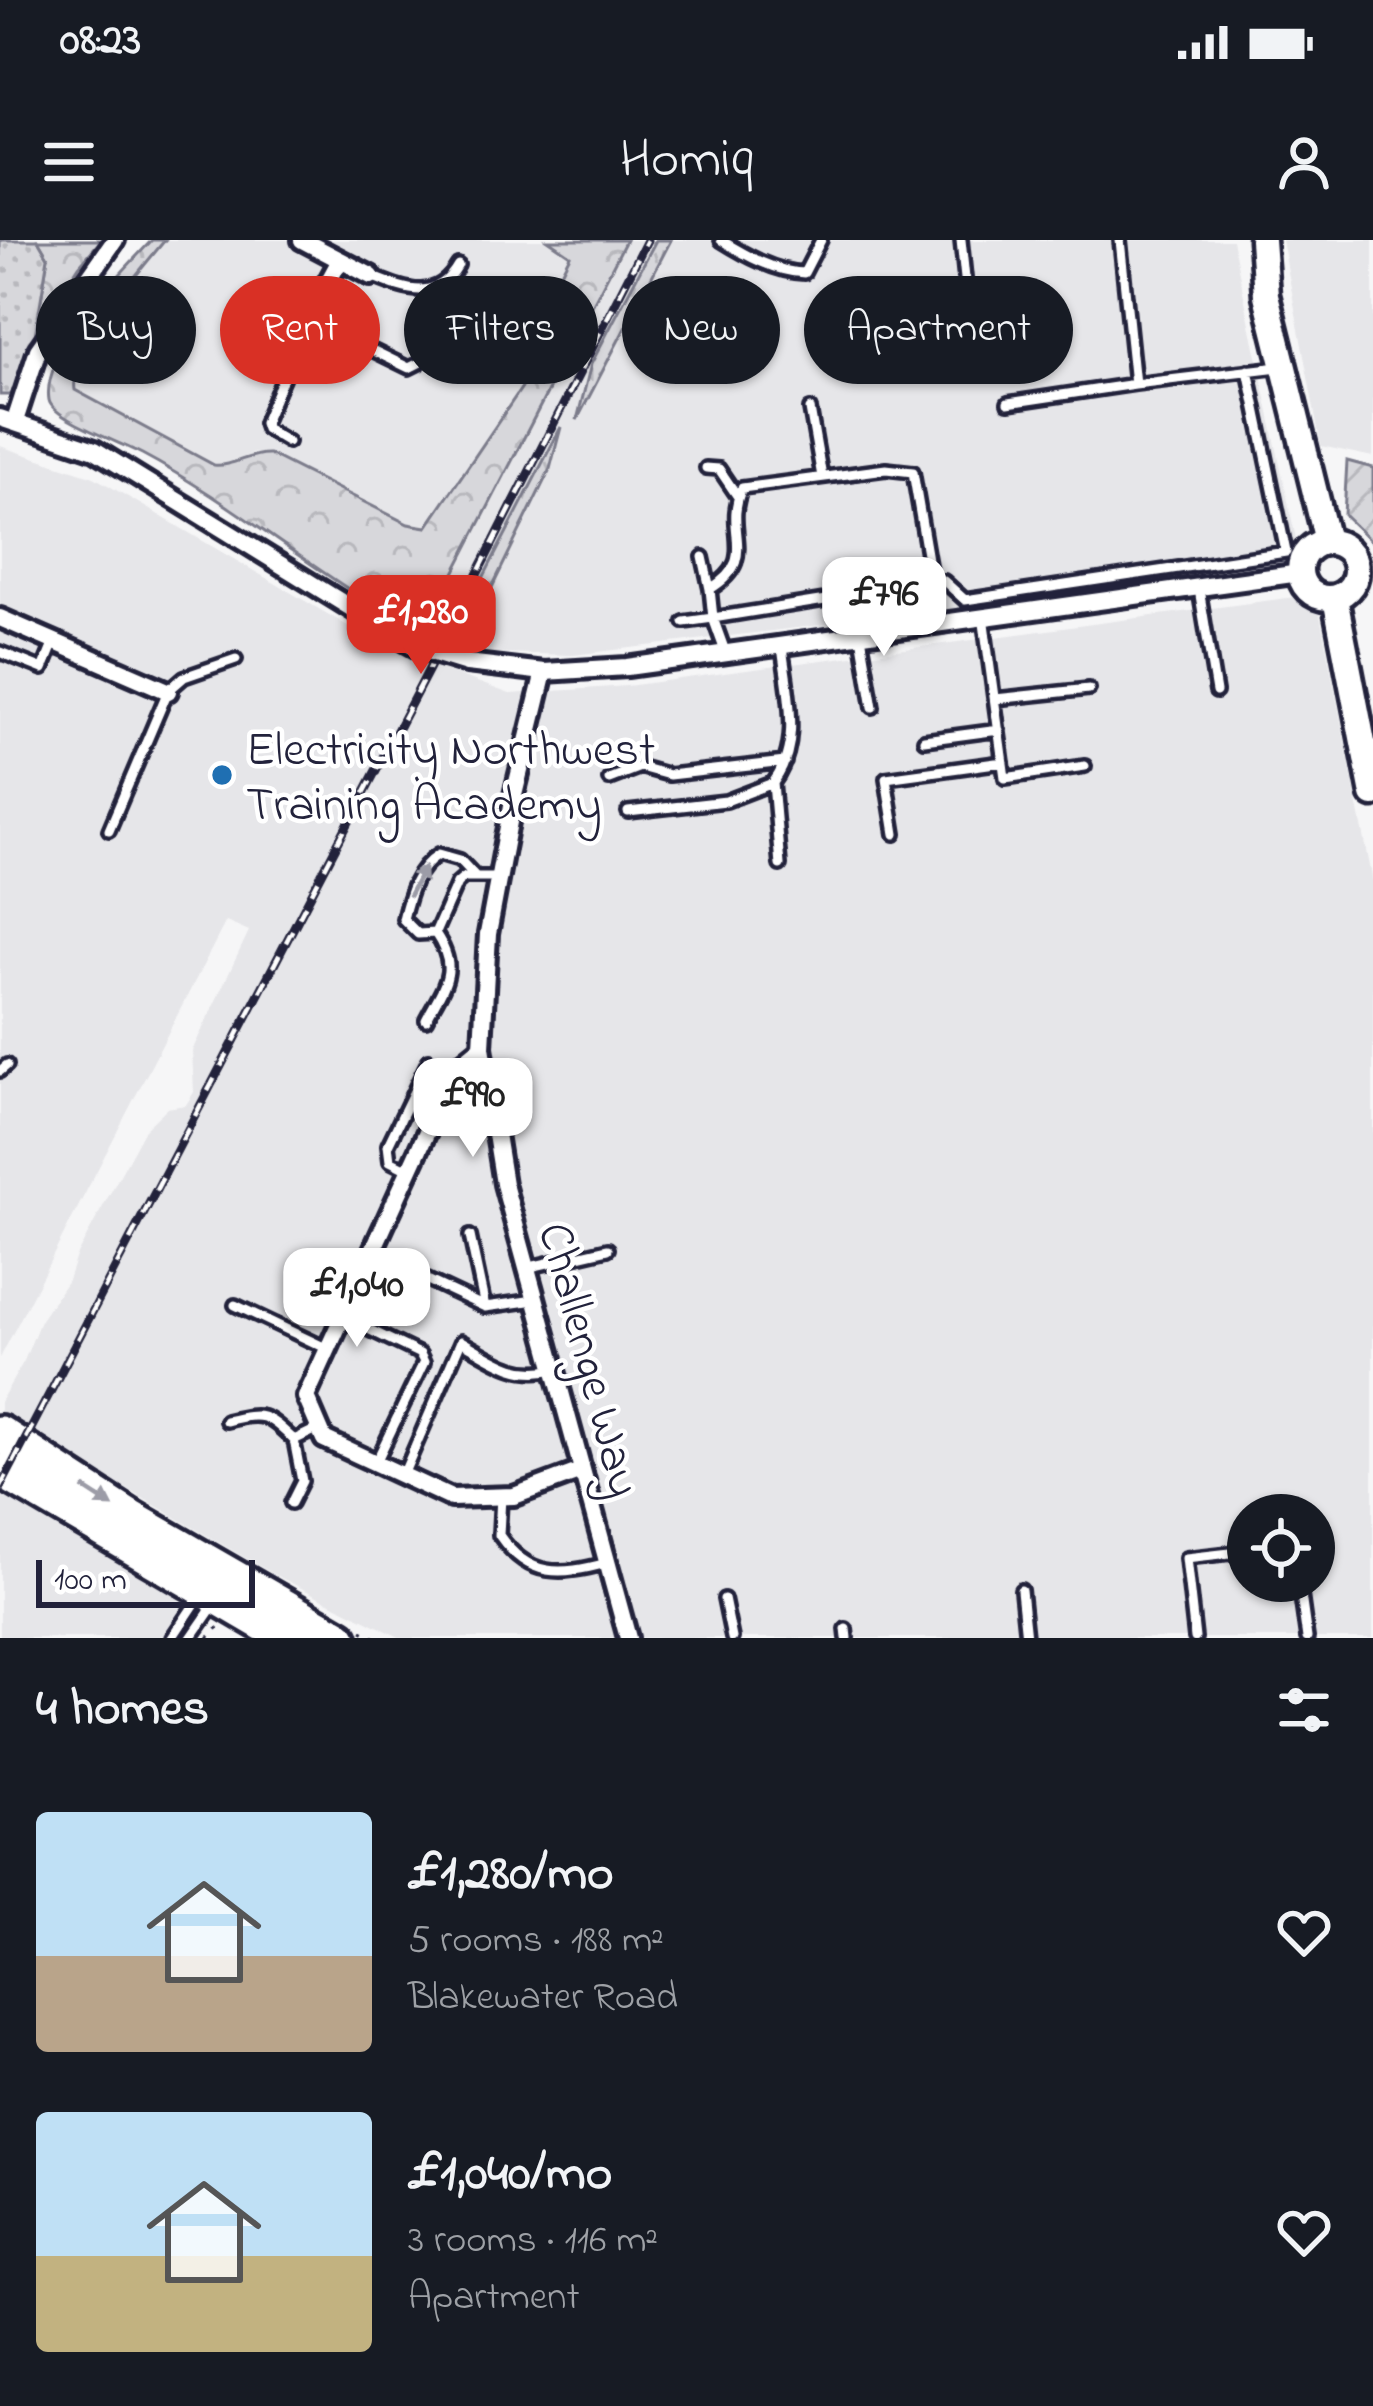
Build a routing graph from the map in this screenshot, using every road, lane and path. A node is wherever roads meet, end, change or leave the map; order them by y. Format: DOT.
graph roads {
  1 [pos="116,240"];
  2 [pos="302,240"];
  3 [pos="721,240"];
  4 [pos="821,240"];
  5 [pos="961,240"];
  6 [pos="1120,240"];
  7 [pos="1262,240"];
  8 [pos="335,251"];
  9 [pos="458,265"];
  10 [pos="370,276"];
  11 [pos="965,276"];
  12 [pos="380,280"];
  13 [pos="1284,366"];
  14 [pos="1248,370"];
  15 [pos="281,384"];
  16 [pos="1135,384"];
  17 [pos="1008,403"];
  18 [pos="810,409"];
  19 [pos="7,419"];
  20 [pos="288,442"];
  21 [pos="706,468"];
  22 [pos="822,477"];
  23 [pos="738,497"];
  24 [pos="1327,541"];
  25 [pos="703,556"];
  26 [pos="1300,573"];
  27 [pos="932,583"];
  28 [pos="710,589"];
  29 [pos="1199,589"];
  30 [pos="1335,598"];
  31 [pos="983,616"];
  32 [pos="0,618"];
  33 [pos="713,618"];
  34 [pos="684,622"];
  35 [pos="861,636"];
  36 [pos="54,642"];
  37 [pos="782,646"];
  38 [pos="0,652"];
  39 [pos="726,654"];
  40 [pos="236,659"];
  41 [pos="544,672"];
  42 [pos="1088,689"];
  43 [pos="168,691"];
  44 [pos="1216,692"];
  45 [pos="995,699"];
  46 [pos="873,706"];
  47 [pos="999,730"];
  48 [pos="923,740"];
  49 [pos="785,762"];
  50 [pos="1003,762"];
  51 [pos="1085,766"];
  52 [pos="609,779"];
  53 [pos="773,783"];
  54 [pos="1373,794"];
  55 [pos="628,812"];
  56 [pos="109,830"];
  57 [pos="895,835"];
  58 [pos="780,865"];
  59 [pos="475,876"];
  60 [pos="499,877"];
  61 [pos="435,933"];
  62 [pos="426,1020"];
  63 [pos="482,1047"];
  64 [pos="429,1060"];
  65 [pos="410,1171"];
  66 [pos="470,1236"];
  67 [pos="608,1249"];
  68 [pos="526,1268"];
  69 [pos="404,1269"];
  70 [pos="535,1300"];
  71 [pos="235,1305"];
  72 [pos="485,1307"];
  73 [pos="343,1317"];
  74 [pos="328,1349"];
  75 [pos="554,1369"];
  76 [pos="226,1421"];
  77 [pos="319,1428"];
  78 [pos="0,1433"];
  79 [pos="294,1440"];
  80 [pos="376,1463"];
  81 [pos="0,1470"];
  82 [pos="581,1471"];
  83 [pos="403,1475"];
  84 [pos="501,1496"];
  85 [pos="291,1503"];
  86 [pos="1227,1553"];
  87 [pos="607,1563"];
  88 [pos="216,1583"];
  89 [pos="1021,1590"];
  90 [pos="724,1600"];
  91 [pos="1302,1602"];
  92 [pos="172,1638"];
  93 [pos="191,1638"];
  94 [pos="287,1638"];
  95 [pos="340,1638"];
  96 [pos="628,1638"];
  97 [pos="732,1638"];
  98 [pos="1026,1638"];
  99 [pos="1195,1638"];
  100 [pos="1306,1638"];
  1 -- 19 [label="street"];
  2 -- 8 [label="street"];
  3 -- 4 [label="lane"];
  5 -- 11 [label="lane"];
  6 -- 16 [label="lane"];
  7 -- 13 [label="street"];
  8 -- 10 [label="street"];
  9 -- 12 [label="lane"];
  13 -- 14 [label="lane"];
  13 -- 24 [label="street"];
  14 -- 16 [label="lane"];
  14 -- 27 [label="lane"];
  15 -- 20 [label="lane"];
  16 -- 17 [label="lane"];
  18 -- 22 [label="lane"];
  19 -- 41 [label="street, bridge"];
  21 -- 23 [label="lane"];
  22 -- 23 [label="lane"];
  22 -- 27 [label="lane"];
  23 -- 28 [label="lane"];
  24 -- 26 [label="street"];
  24 -- 30 [label="street"];
  25 -- 28 [label="lane"];
  26 -- 29 [label="street"];
  26 -- 30 [label="street"];
  27 -- 33 [label="lane"];
  28 -- 33 [label="lane"];
  29 -- 31 [label="street"];
  29 -- 44 [label="lane"];
  30 -- 54 [label="street"];
  31 -- 35 [label="street"];
  31 -- 45 [label="lane"];
  32 -- 36 [label="street"];
  33 -- 34 [label="lane"];
  33 -- 39 [label="lane"];
  35 -- 37 [label="street"];
  35 -- 46 [label="lane"];
  36 -- 38 [label="lane"];
  36 -- 43 [label="street"];
  37 -- 39 [label="street"];
  37 -- 49 [label="lane"];
  39 -- 41 [label="street"];
  40 -- 43 [label="lane"];
  41 -- 60 [label="street, Challenge Way"];
  42 -- 45 [label="lane"];
  43 -- 56 [label="lane"];
  45 -- 47 [label="lane"];
  47 -- 48 [label="lane"];
  47 -- 50 [label="lane"];
  49 -- 52 [label="lane"];
  49 -- 53 [label="lane"];
  50 -- 51 [label="lane"];
  50 -- 57 [label="lane"];
  53 -- 55 [label="lane"];
  53 -- 58 [label="lane"];
  59 -- 60 [label="lane"];
  59 -- 61 [label="lane"];
  61 -- 59 [label="lane, one-way"];
  60 -- 63 [label="street, Challenge Way"];
  61 -- 62 [label="lane"];
  63 -- 65 [label="street"];
  63 -- 68 [label="street, Challenge Way"];
  64 -- 65 [label="lane"];
  65 -- 73 [label="street"];
  66 -- 72 [label="lane"];
  67 -- 68 [label="lane"];
  68 -- 70 [label="street, Challenge Way"];
  69 -- 72 [label="lane"];
  70 -- 72 [label="lane"];
  70 -- 75 [label="street, Challenge Way"];
  71 -- 74 [label="lane"];
  73 -- 74 [label="street"];
  73 -- 80 [label="lane"];
  74 -- 77 [label="street"];
  75 -- 82 [label="street, Challenge Way"];
  75 -- 83 [label="lane"];
  76 -- 79 [label="lane"];
  77 -- 79 [label="lane"];
  77 -- 80 [label="street"];
  78 -- 88 [label="highway, one-way"];
  79 -- 85 [label="lane"];
  80 -- 83 [label="street"];
  81 -- 88 [label="highway"];
  82 -- 84 [label="street"];
  82 -- 87 [label="street, Challenge Way"];
  83 -- 84 [label="street"];
  84 -- 87 [label="lane"];
  86 -- 99 [label="lane"];
  87 -- 96 [label="street, Challenge Way"];
  88 -- 92 [label="lane"];
  88 -- 93 [label="lane"];
  88 -- 94 [label="highway"];
  88 -- 95 [label="highway"];
  89 -- 98 [label="lane"];
  90 -- 97 [label="lane"];
  91 -- 100 [label="lane"];
}
